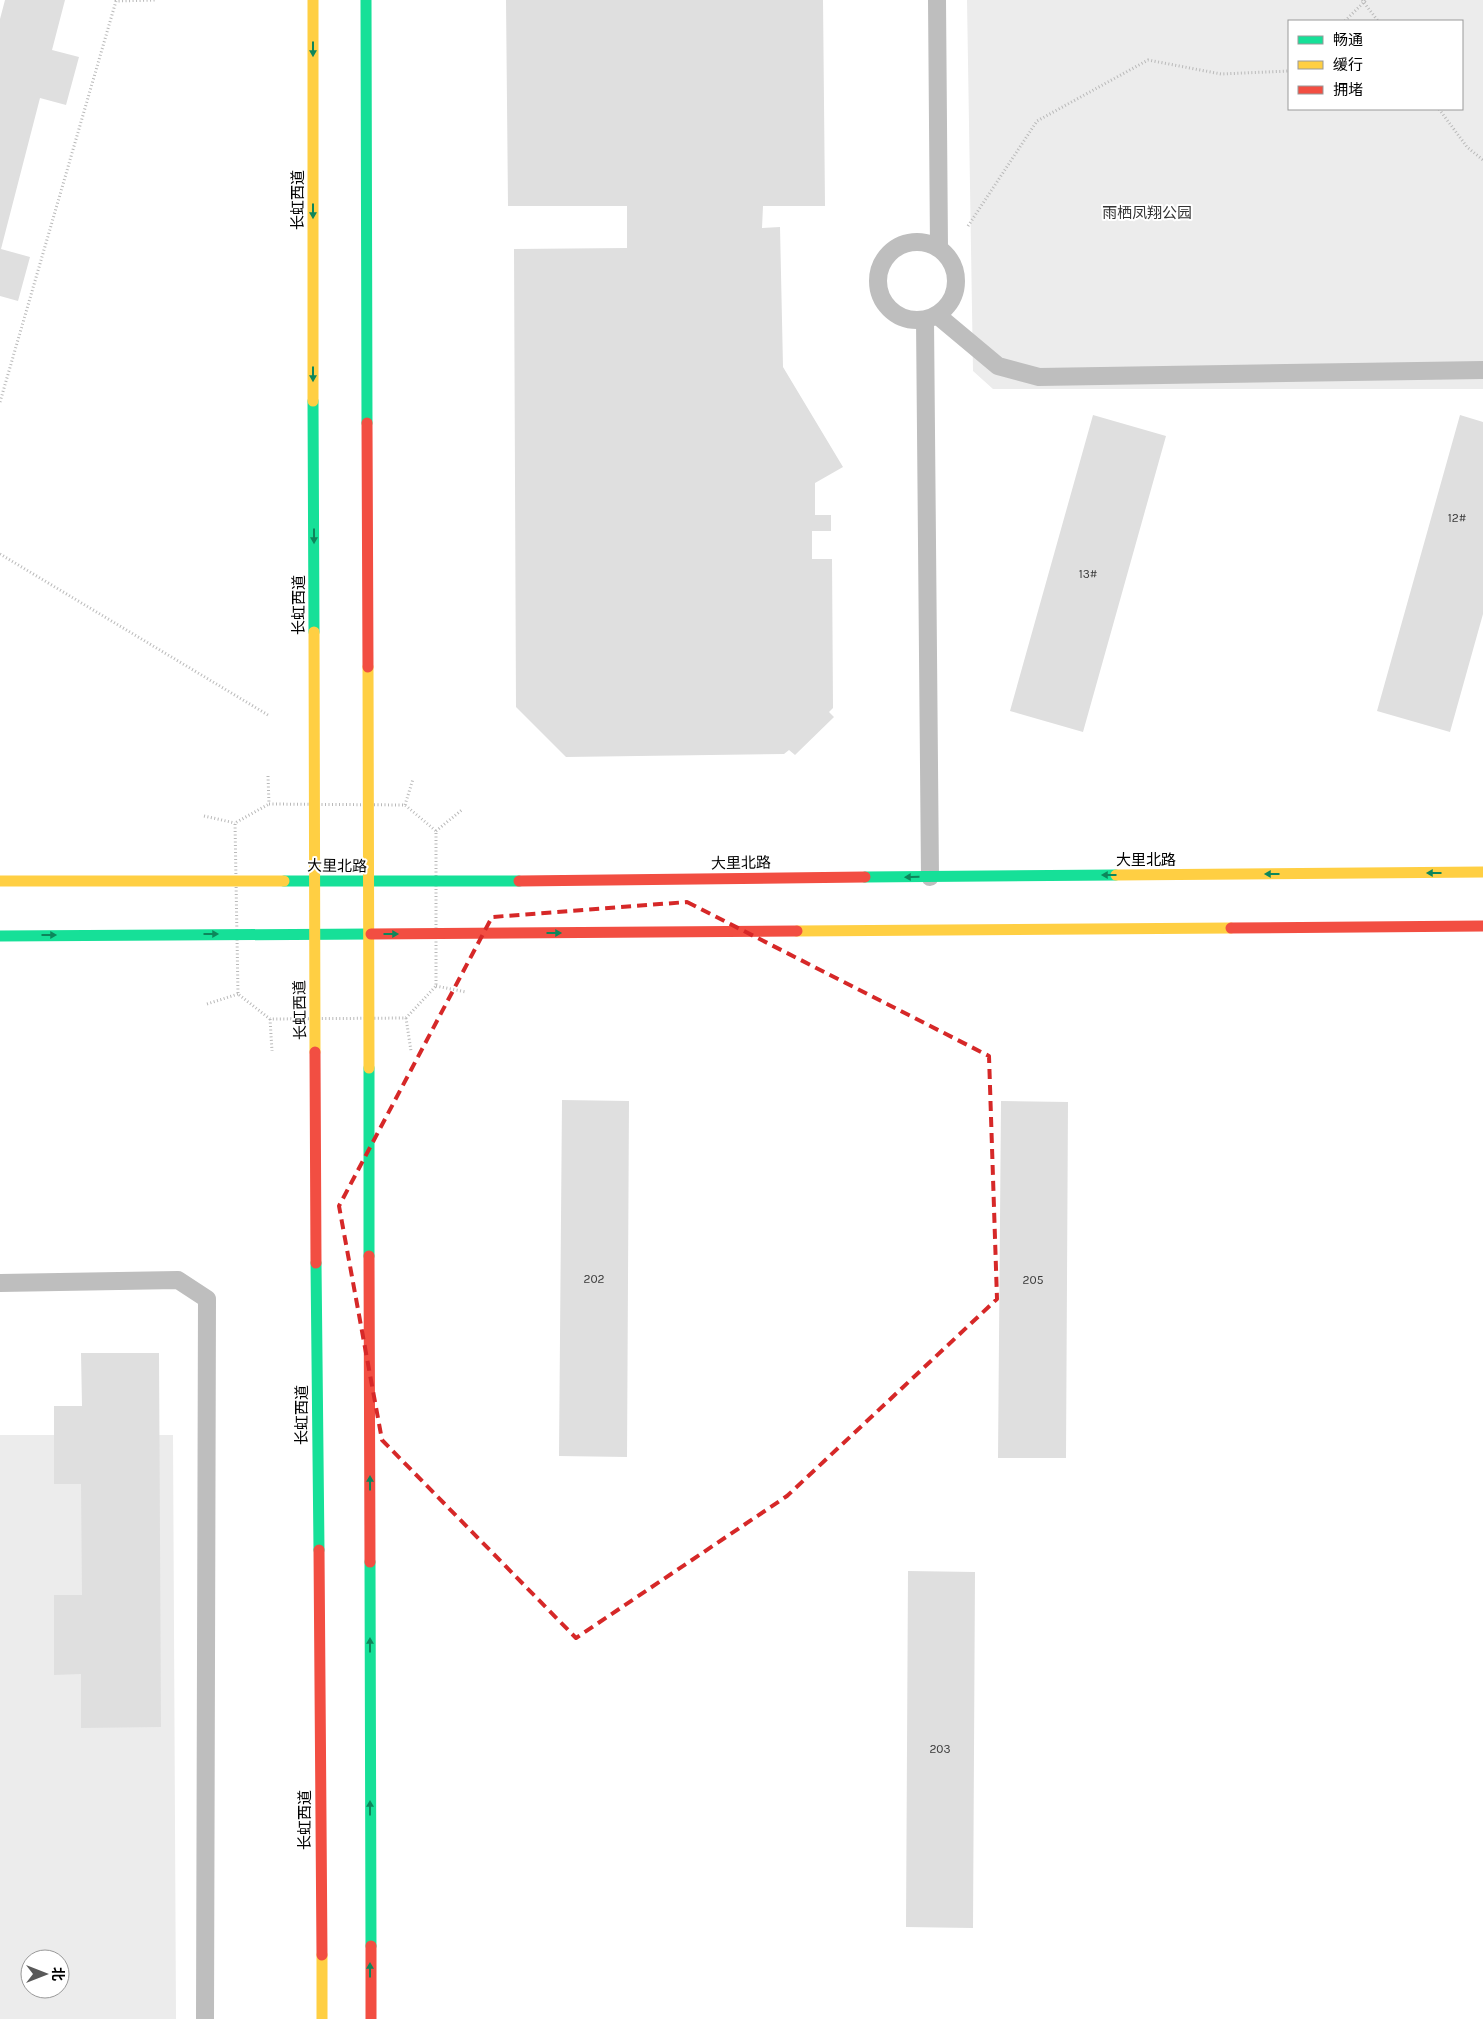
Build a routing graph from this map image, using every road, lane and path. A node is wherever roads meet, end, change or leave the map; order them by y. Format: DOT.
graph roads {
  1 [pos="156,0"];
  2 [pos="313,0"];
  3 [pos="366,0"];
  4 [pos="937,0"];
  5 [pos="1364,1"];
  6 [pos="1346,20"];
  7 [pos="1377,20"];
  8 [pos="1288,71"];
  9 [pos="1441,110"];
  10 [pos="1483,160"];
  11 [pos="965,230"];
  12 [pos="939,247"];
  13 [pos="931,318"];
  14 [pos="1483,370"];
  15 [pos="0,402"];
  16 [pos="0,554"];
  17 [pos="268,715"];
  18 [pos="268,776"];
  19 [pos="413,778"];
  20 [pos="269,804"];
  21 [pos="404,805"];
  22 [pos="463,809"];
  23 [pos="204,816"];
  24 [pos="235,823"];
  25 [pos="436,831"];
  26 [pos="1483,872"];
  27 [pos="930,877"];
  28 [pos="314,880"];
  29 [pos="0,881"];
  30 [pos="368,881"];
  31 [pos="1483,926"];
  32 [pos="314,933"];
  33 [pos="368,934"];
  34 [pos="0,936"];
  35 [pos="436,986"];
  36 [pos="466,992"];
  37 [pos="238,994"];
  38 [pos="207,1004"];
  39 [pos="406,1018"];
  40 [pos="270,1019"];
  41 [pos="272,1051"];
  42 [pos="411,1051"];
  43 [pos="0,1283"];
  44 [pos="205,2019"];
  45 [pos="322,2019"];
  46 [pos="370,2019"];
  1 -- 15 [label="path"];
  2 -- 28 [label="main road, 长虹西道, one-way"];
  3 -- 30 [label="main road"];
  4 -- 12 [label="lane"];
  5 -- 6 [label="path"];
  5 -- 7 [label="path"];
  8 -- 11 [label="path"];
  9 -- 10 [label="path"];
  12 -- 13 [label="lane"];
  12 -- 13 [label="lane"];
  13 -- 14 [label="lane"];
  13 -- 27 [label="lane"];
  16 -- 17 [label="path"];
  18 -- 20 [label="path"];
  19 -- 21 [label="path"];
  22 -- 25 [label="path"];
  23 -- 24 [label="path"];
  26 -- 27 [label="main road, 大里北路, one-way"];
  27 -- 30 [label="main road, 大里北路, one-way"];
  28 -- 29 [label="main road, 大里北路"];
  28 -- 30 [label="main road, 大里北路"];
  28 -- 32 [label="main road, 长虹西道"];
  30 -- 33 [label="main road"];
  33 -- 31 [label="main road, one-way"];
  32 -- 33 [label="main road"];
  34 -- 32 [label="main road, one-way"];
  32 -- 45 [label="main road, 长虹西道"];
  46 -- 33 [label="main road, one-way"];
  35 -- 36 [label="path"];
  37 -- 38 [label="path"];
  39 -- 42 [label="path"];
  40 -- 41 [label="path"];
  43 -- 44 [label="lane"];
}
